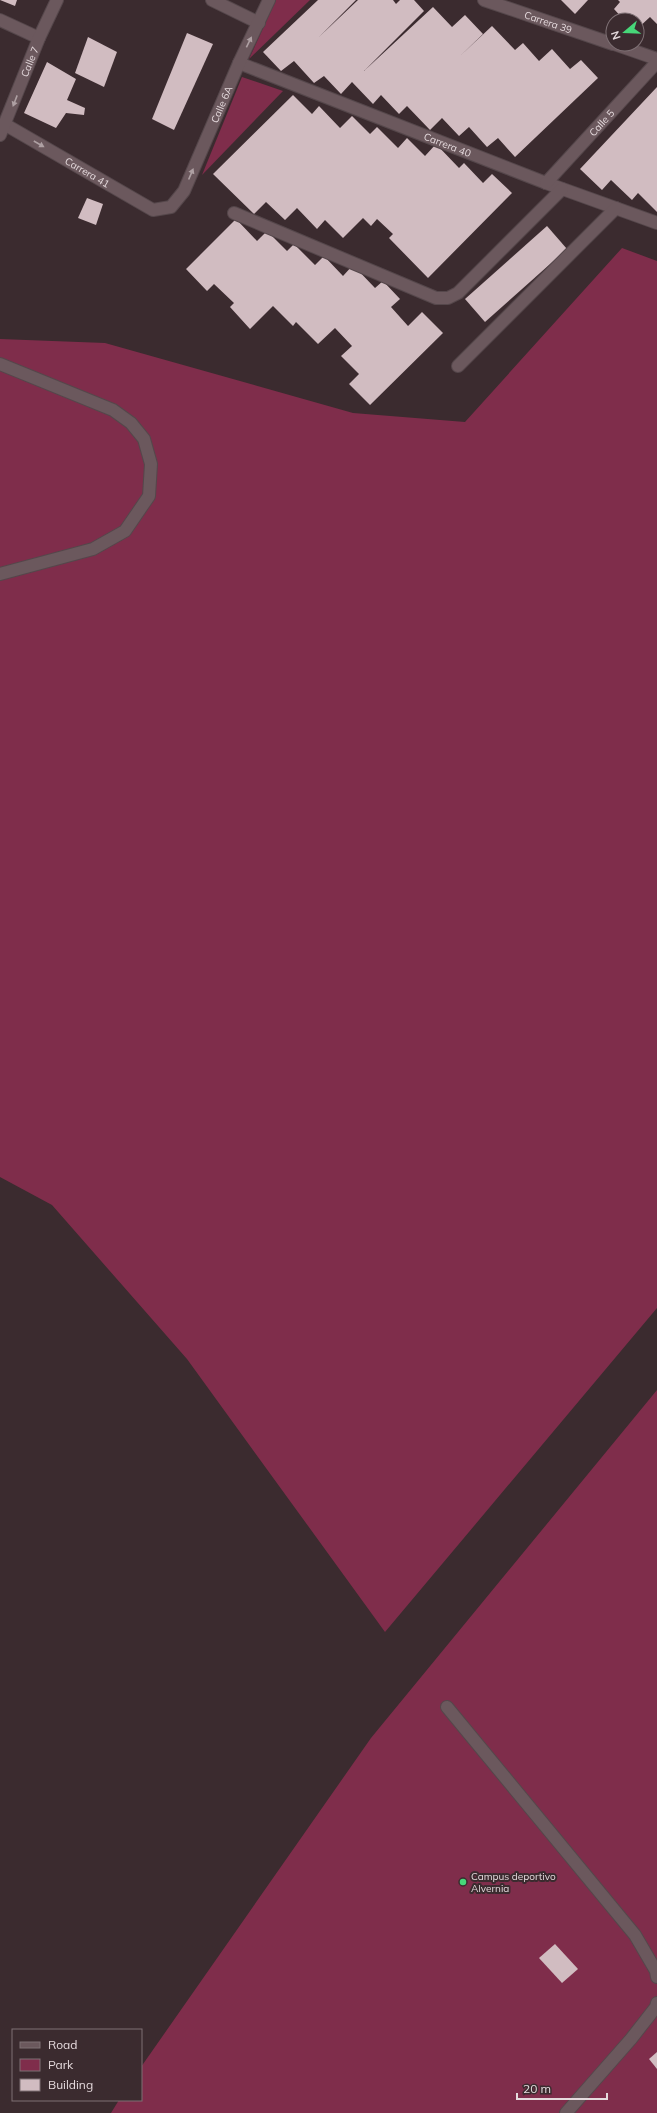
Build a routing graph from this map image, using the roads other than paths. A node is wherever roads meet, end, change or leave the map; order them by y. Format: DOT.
graph roads {
  1 [pos="57,0"];
  2 [pos="212,0"];
  3 [pos="269,0"];
  4 [pos="484,0"];
  5 [pos="0,20"];
  6 [pos="259,23"];
  7 [pos="39,38"];
  8 [pos="605,41"];
  9 [pos="636,52"];
  10 [pos="657,59"];
  11 [pos="657,62"];
  12 [pos="239,63"];
  13 [pos="6,125"];
  14 [pos="0,136"];
  15 [pos="546,183"];
  16 [pos="562,189"];
  17 [pos="171,206"];
  18 [pos="616,208"];
  19 [pos="234,214"];
  20 [pos="657,223"];
  21 [pos="0,364"];
  22 [pos="458,366"];
  23 [pos="0,574"];
  24 [pos="447,1707"];
  25 [pos="657,1977"];
  26 [pos="657,2003"];
  27 [pos="566,2113"];
  1 -- 7 [label="street, Calle 7"];
  2 -- 6 [label="street"];
  3 -- 6 [label="street, Calle 6A"];
  4 -- 8 [label="street, Carrera 39"];
  5 -- 7 [label="street"];
  12 -- 6 [label="street, Calle 6A, one-way"];
  7 -- 13 [label="street, Calle 7, one-way"];
  9 -- 10 [label="street, Carrera 39"];
  11 -- 15 [label="street, Calle 5"];
  12 -- 15 [label="street, Carrera 40"];
  17 -- 12 [label="street, Calle 6A, one-way"];
  13 -- 14 [label="street, Calle 7"];
  13 -- 17 [label="street, Carrera 41, one-way"];
  15 -- 16 [label="street, Carrera 40"];
  16 -- 18 [label="street, Carrera 40"];
  16 -- 19 [label="street"];
  18 -- 20 [label="street, Carrera 40"];
  18 -- 22 [label="street"];
  21 -- 23 [label="street"];
  24 -- 25 [label="street"];
  26 -- 27 [label="street"];
}
